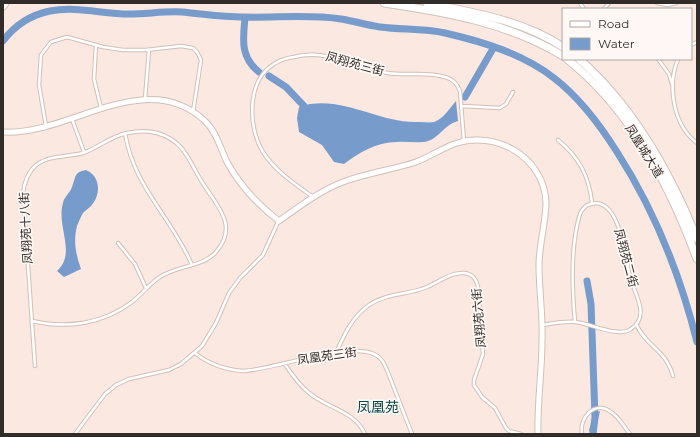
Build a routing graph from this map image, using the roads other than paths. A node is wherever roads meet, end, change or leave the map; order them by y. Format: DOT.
graph roads {
  1 [pos="5,3"];
  2 [pos="384,3"];
  3 [pos="427,3"];
  4 [pos="657,3"];
  5 [pos="677,3"];
  6 [pos="3,6"];
  7 [pos="96,45"];
  8 [pos="562,46"];
  9 [pos="149,50"];
  10 [pos="562,55"];
  11 [pos="568,60"];
  12 [pos="580,60"];
  13 [pos="659,60"];
  14 [pos="678,60"];
  15 [pos="672,87"];
  16 [pos="513,92"];
  17 [pos="145,99"];
  18 [pos="462,106"];
  19 [pos="102,108"];
  20 [pos="193,112"];
  21 [pos="72,119"];
  22 [pos="46,127"];
  23 [pos="3,132"];
  24 [pos="125,133"];
  25 [pos="558,140"];
  26 [pos="464,142"];
  27 [pos="697,144"];
  28 [pos="84,152"];
  29 [pos="313,197"];
  30 [pos="592,203"];
  31 [pos="279,221"];
  32 [pos="697,239"];
  33 [pos="118,243"];
  34 [pos="697,258"];
  35 [pos="192,265"];
  36 [pos="146,288"];
  37 [pos="32,321"];
  38 [pos="575,322"];
  39 [pos="636,324"];
  40 [pos="542,325"];
  41 [pos="195,353"];
  42 [pos="336,353"];
  43 [pos="284,363"];
  44 [pos="35,366"];
  45 [pos="673,376"];
  46 [pos="75,434"];
  47 [pos="365,434"];
  48 [pos="412,434"];
  49 [pos="521,434"];
  50 [pos="538,434"];
  51 [pos="582,434"];
  52 [pos="630,434"];
  1 -- 6 [label="main road"];
  2 -- 10 [label="main road"];
  3 -- 8 [label="main road"];
  4 -- 5 [label="lane"];
  7 -- 9 [label="lane"];
  7 -- 19 [label="lane"];
  7 -- 22 [label="lane"];
  9 -- 17 [label="lane"];
  9 -- 20 [label="lane"];
  11 -- 34 [label="main road, 凤凰城大道"];
  12 -- 32 [label="main road, 凤凰城大道"];
  13 -- 15 [label="lane"];
  14 -- 15 [label="lane"];
  15 -- 27 [label="lane"];
  16 -- 18 [label="lane"];
  17 -- 19 [label="street"];
  17 -- 20 [label="street"];
  18 -- 26 [label="lane, 凤翔苑三街"];
  18 -- 29 [label="lane, 凤翔苑三街"];
  19 -- 21 [label="street"];
  20 -- 31 [label="street"];
  21 -- 22 [label="street"];
  21 -- 28 [label="lane"];
  22 -- 23 [label="street"];
  24 -- 28 [label="lane"];
  24 -- 35 [label="lane"];
  24 -- 35 [label="lane"];
  25 -- 30 [label="lane"];
  26 -- 29 [label="street"];
  26 -- 40 [label="street"];
  28 -- 37 [label="lane, 凤翔苑十八街"];
  29 -- 31 [label="street"];
  30 -- 38 [label="lane"];
  30 -- 39 [label="lane, 凤翔苑二街"];
  31 -- 41 [label="lane"];
  33 -- 36 [label="lane"];
  35 -- 36 [label="lane"];
  36 -- 37 [label="lane"];
  37 -- 44 [label="lane, 凤翔苑十八街"];
  38 -- 39 [label="lane"];
  38 -- 40 [label="lane"];
  39 -- 45 [label="lane"];
  40 -- 50 [label="street"];
  41 -- 43 [label="lane, 凤凰苑三街"];
  41 -- 46 [label="lane"];
  42 -- 43 [label="lane, 凤凰苑三街"];
  42 -- 48 [label="lane, 凤凰苑三街"];
  42 -- 49 [label="lane, 凤翔苑六街"];
  43 -- 47 [label="lane"];
  51 -- 52 [label="lane"];
}
